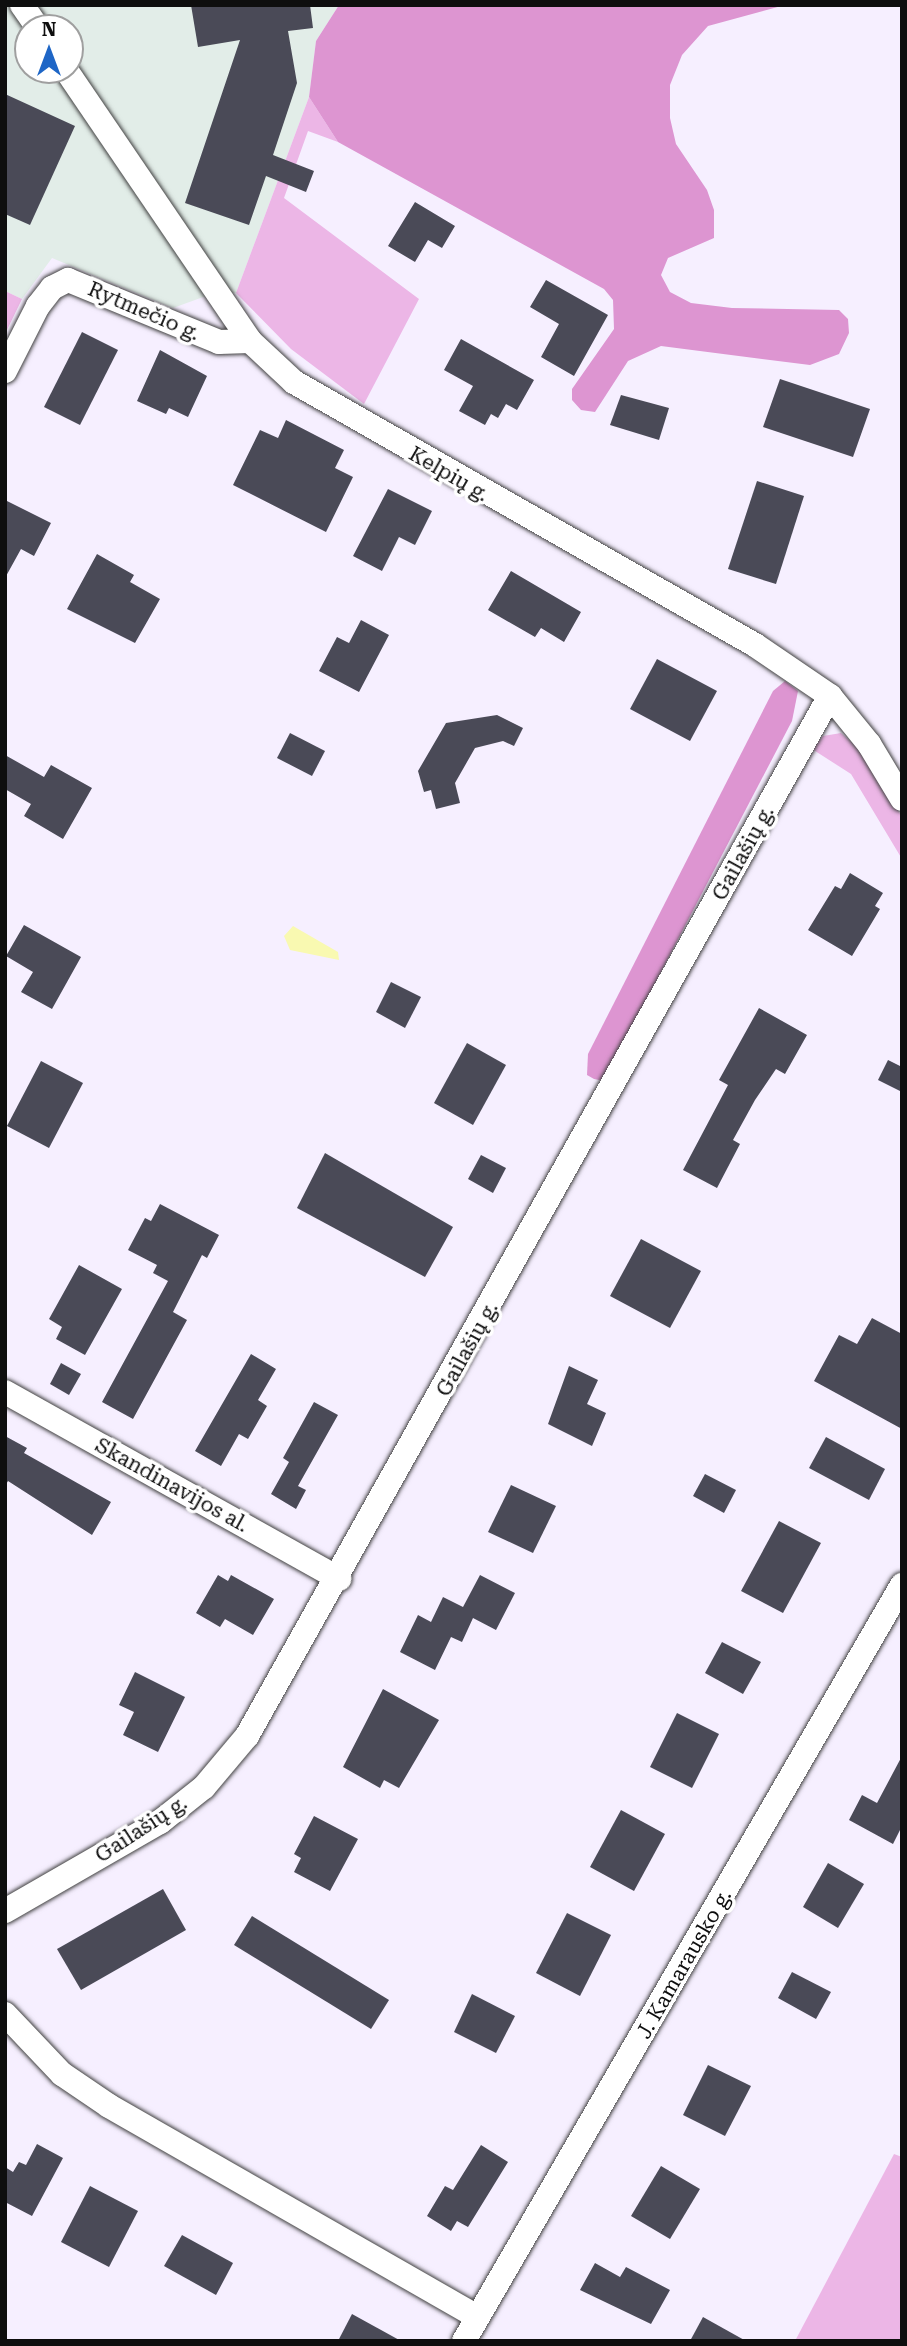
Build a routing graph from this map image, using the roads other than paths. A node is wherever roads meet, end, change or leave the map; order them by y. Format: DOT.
graph roads {
  1 [pos="76,84"];
  2 [pos="250,341"];
  3 [pos="5,371"];
  4 [pos="830,696"];
  5 [pos="902,799"];
  6 [pos="5,1392"];
  7 [pos="339,1579"];
  8 [pos="902,1585"];
  9 [pos="5,1911"];
  10 [pos="5,2014"];
  11 [pos="476,2316"];
  12 [pos="464,2341"];
  1 -- 2 [label="street, Kelpių g."];
  2 -- 3 [label="street, Rytmečio g."];
  2 -- 4 [label="street, Kelpių g."];
  4 -- 5 [label="street, Kelpių g."];
  4 -- 7 [label="street, Gailašių g."];
  6 -- 7 [label="street, Skandinavijos al."];
  7 -- 9 [label="street, Gailašių g."];
  8 -- 11 [label="street, J. Kamarausko g."];
  10 -- 11 [label="street"];
  11 -- 12 [label="street, J. Kamarausko g."];
}
